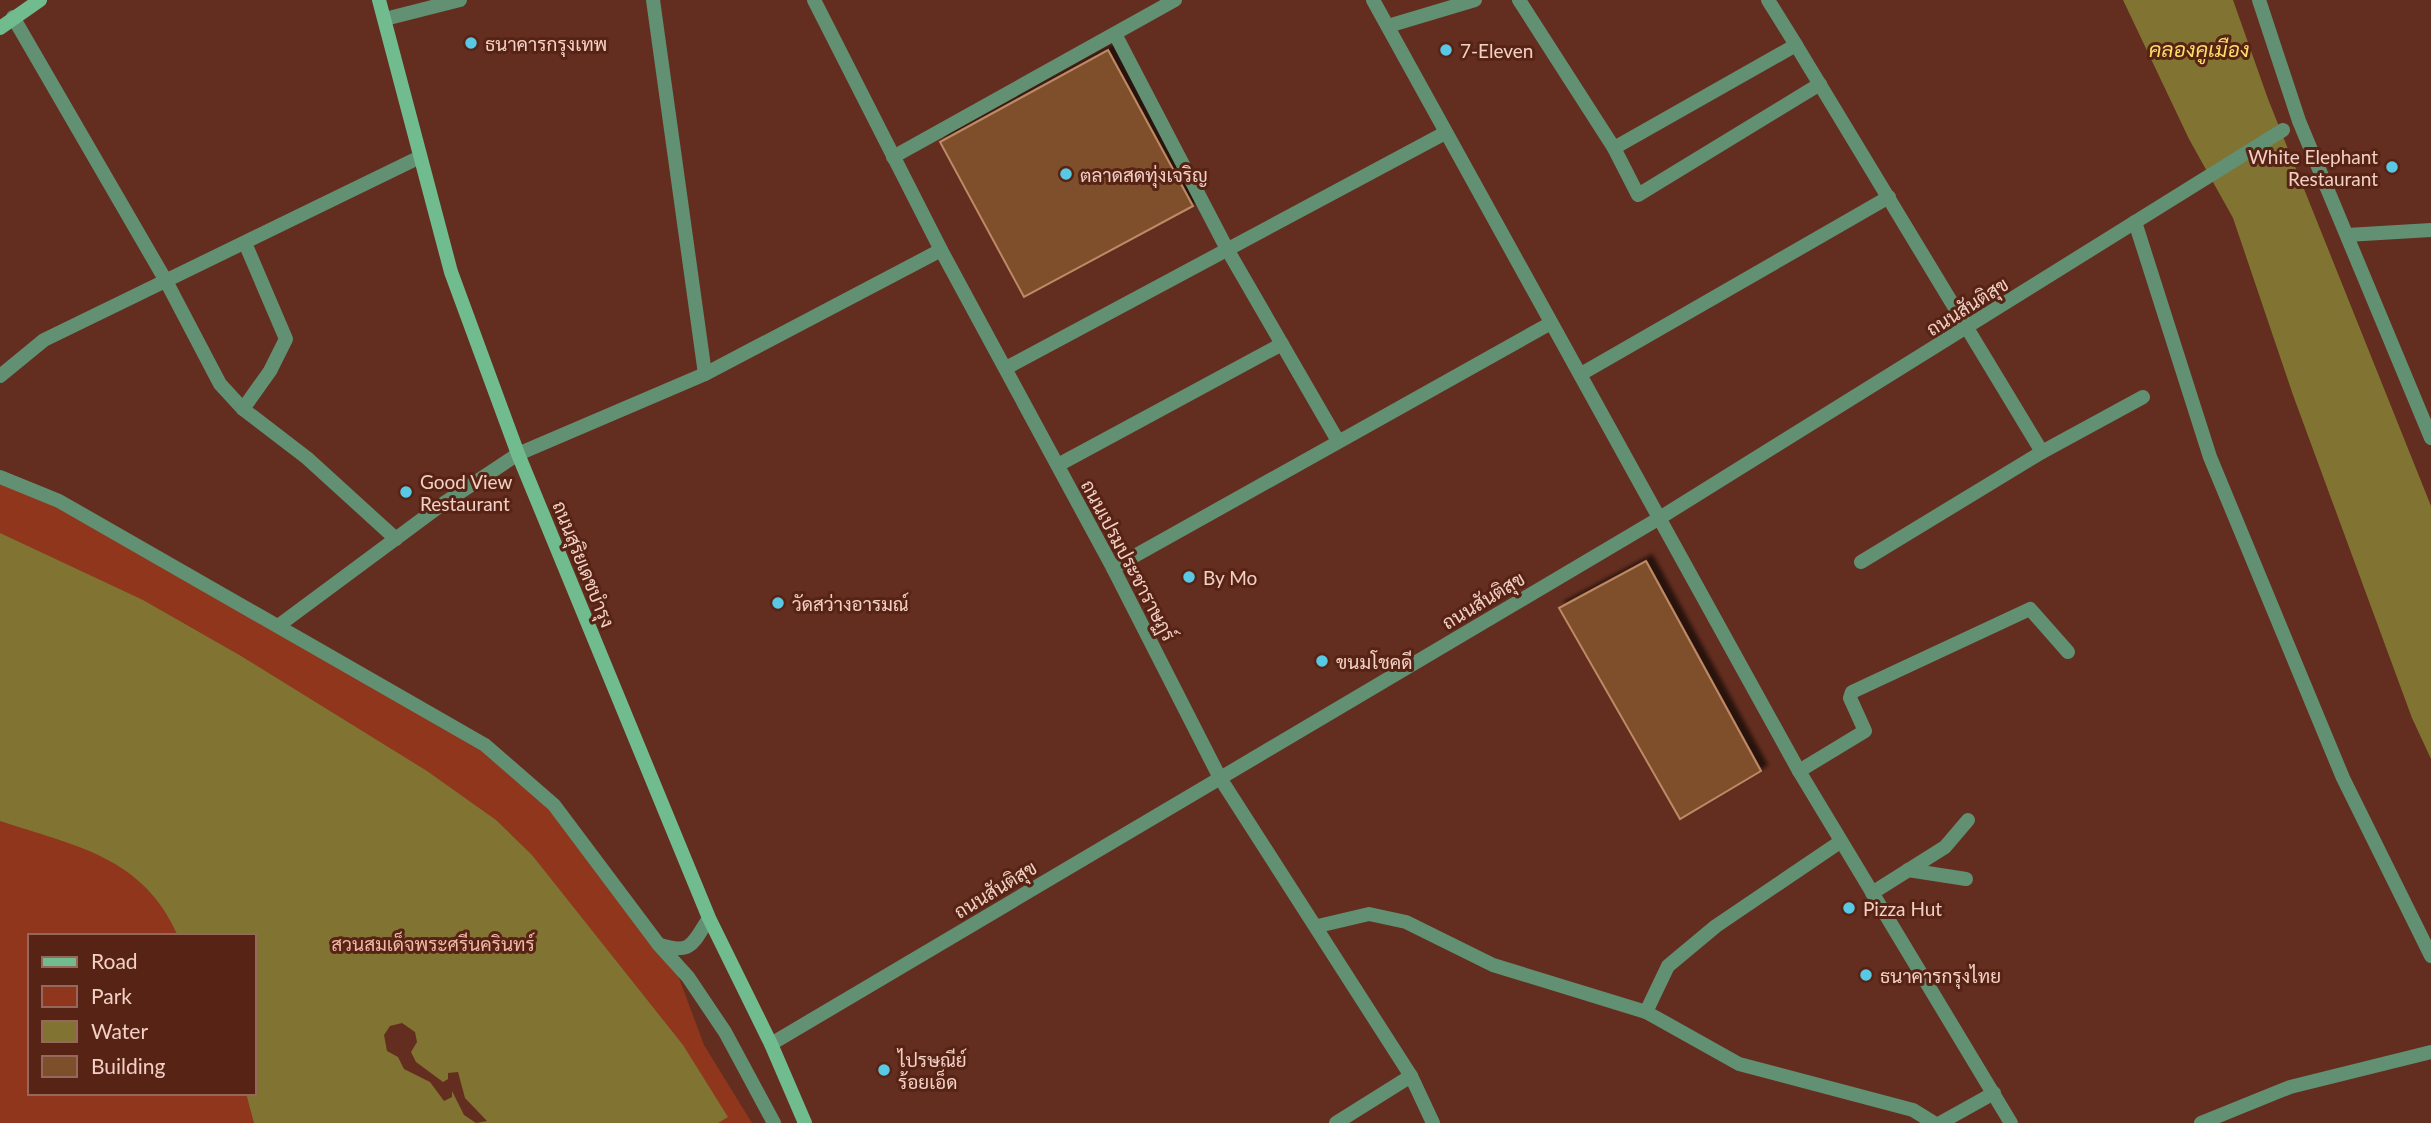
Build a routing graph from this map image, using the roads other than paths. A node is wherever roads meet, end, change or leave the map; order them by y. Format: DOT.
graph roads {
  1 [pos="40,0"];
  2 [pos="379,0"];
  3 [pos="460,0"];
  4 [pos="653,0"];
  5 [pos="814,0"];
  6 [pos="1175,0"];
  7 [pos="1373,0"];
  8 [pos="1475,0"];
  9 [pos="1519,0"];
  10 [pos="1768,0"];
  11 [pos="2259,0"];
  12 [pos="13,17"];
  13 [pos="385,19"];
  14 [pos="1388,26"];
  15 [pos="0,28"];
  16 [pos="1115,34"];
  17 [pos="1796,45"];
  18 [pos="1821,84"];
  19 [pos="2299,121"];
  20 [pos="1445,133"];
  21 [pos="1614,148"];
  22 [pos="420,157"];
  23 [pos="894,157"];
  24 [pos="1889,197"];
  25 [pos="2135,222"];
  26 [pos="2431,230"];
  27 [pos="2347,235"];
  28 [pos="245,243"];
  29 [pos="1227,249"];
  30 [pos="941,250"];
  31 [pos="166,281"];
  32 [pos="1552,323"];
  33 [pos="1968,328"];
  34 [pos="1282,344"];
  35 [pos="1006,368"];
  36 [pos="705,374"];
  37 [pos="1581,374"];
  38 [pos="0,376"];
  39 [pos="2143,397"];
  40 [pos="243,409"];
  41 [pos="2431,438"];
  42 [pos="1338,441"];
  43 [pos="2042,452"];
  44 [pos="518,454"];
  45 [pos="1058,465"];
  46 [pos="0,477"];
  47 [pos="1658,519"];
  48 [pos="396,539"];
  49 [pos="1861,562"];
  50 [pos="1113,568"];
  51 [pos="278,626"];
  52 [pos="2068,652"];
  53 [pos="1799,771"];
  54 [pos="1220,778"];
  55 [pos="1968,820"];
  56 [pos="1840,842"];
  57 [pos="1908,870"];
  58 [pos="1966,879"];
  59 [pos="1872,893"];
  60 [pos="709,918"];
  61 [pos="1318,926"];
  62 [pos="659,945"];
  63 [pos="2431,956"];
  64 [pos="1646,1012"];
  65 [pos="771,1044"];
  66 [pos="2431,1052"];
  67 [pos="1411,1076"];
  68 [pos="1994,1093"];
  69 [pos="775,1123"];
  70 [pos="805,1123"];
  71 [pos="1336,1123"];
  72 [pos="1433,1123"];
  73 [pos="1934,1123"];
  74 [pos="1940,1123"];
  75 [pos="2011,1123"];
  76 [pos="2202,1123"];
  1 -- 12 [label="main road"];
  2 -- 13 [label="main road, ถนนสุริยเดชบำรุง"];
  3 -- 13 [label="street"];
  4 -- 36 [label="street"];
  5 -- 23 [label="street, ถนนเปรมประชาราษฏร์"];
  6 -- 16 [label="street"];
  7 -- 14 [label="street"];
  8 -- 14 [label="street"];
  9 -- 21 [label="street"];
  10 -- 17 [label="street"];
  11 -- 19 [label="street"];
  12 -- 15 [label="main road"];
  12 -- 31 [label="street"];
  13 -- 22 [label="main road, ถนนสุริยเดชบำรุง"];
  14 -- 20 [label="street"];
  16 -- 23 [label="street"];
  16 -- 29 [label="street"];
  17 -- 18 [label="street"];
  17 -- 21 [label="street"];
  18 -- 21 [label="street"];
  18 -- 24 [label="street"];
  19 -- 25 [label="street, ถนนสันติสุข"];
  19 -- 27 [label="street"];
  20 -- 29 [label="street"];
  20 -- 32 [label="street"];
  22 -- 28 [label="street"];
  22 -- 44 [label="main road, ถนนสุริยเดชบำรุง"];
  23 -- 30 [label="street, ถนนเปรมประชาราษฏร์"];
  24 -- 33 [label="street"];
  24 -- 37 [label="street"];
  25 -- 33 [label="street, ถนนสันติสุข"];
  25 -- 63 [label="street"];
  26 -- 27 [label="street"];
  27 -- 41 [label="street"];
  28 -- 31 [label="street"];
  28 -- 40 [label="street"];
  29 -- 34 [label="street"];
  29 -- 35 [label="street"];
  30 -- 35 [label="street, ถนนเปรมประชาราษฏร์"];
  30 -- 36 [label="street"];
  31 -- 38 [label="street"];
  31 -- 40 [label="street"];
  32 -- 37 [label="street"];
  32 -- 42 [label="street"];
  33 -- 43 [label="street"];
  33 -- 47 [label="street, ถนนสันติสุข"];
  34 -- 42 [label="street"];
  34 -- 45 [label="street"];
  35 -- 45 [label="street, ถนนเปรมประชาราษฏร์"];
  36 -- 44 [label="street"];
  37 -- 47 [label="street"];
  39 -- 43 [label="street"];
  40 -- 48 [label="street"];
  42 -- 50 [label="street"];
  43 -- 49 [label="street"];
  44 -- 48 [label="street"];
  44 -- 60 [label="main road, ถนนสุริยเดชบำรุง"];
  45 -- 50 [label="street, ถนนเปรมประชาราษฏร์"];
  46 -- 51 [label="street"];
  47 -- 53 [label="street"];
  47 -- 54 [label="street, ถนนสันติสุข"];
  48 -- 51 [label="street"];
  50 -- 54 [label="street, ถนนเปรมประชาราษฏร์"];
  51 -- 62 [label="street"];
  52 -- 53 [label="street"];
  53 -- 56 [label="street"];
  54 -- 61 [label="street, ถนนเปรมประชาราษฏร์"];
  54 -- 65 [label="street, ถนนสันติสุข"];
  55 -- 57 [label="street"];
  56 -- 59 [label="street"];
  56 -- 64 [label="street"];
  57 -- 58 [label="street"];
  57 -- 59 [label="street"];
  59 -- 68 [label="street"];
  60 -- 62 [label="street"];
  60 -- 65 [label="main road, ถนนสุริยเดชบำรุง"];
  61 -- 64 [label="street"];
  61 -- 67 [label="street, ถนนเปรมประชาราษฏร์"];
  62 -- 69 [label="street"];
  64 -- 73 [label="street"];
  65 -- 70 [label="main road, ถนนสุริยเดชบำรุง"];
  66 -- 76 [label="street"];
  67 -- 71 [label="street"];
  67 -- 72 [label="street, ถนนเปรมประชาราษฏร์"];
  68 -- 74 [label="street"];
  68 -- 75 [label="street"];
}
